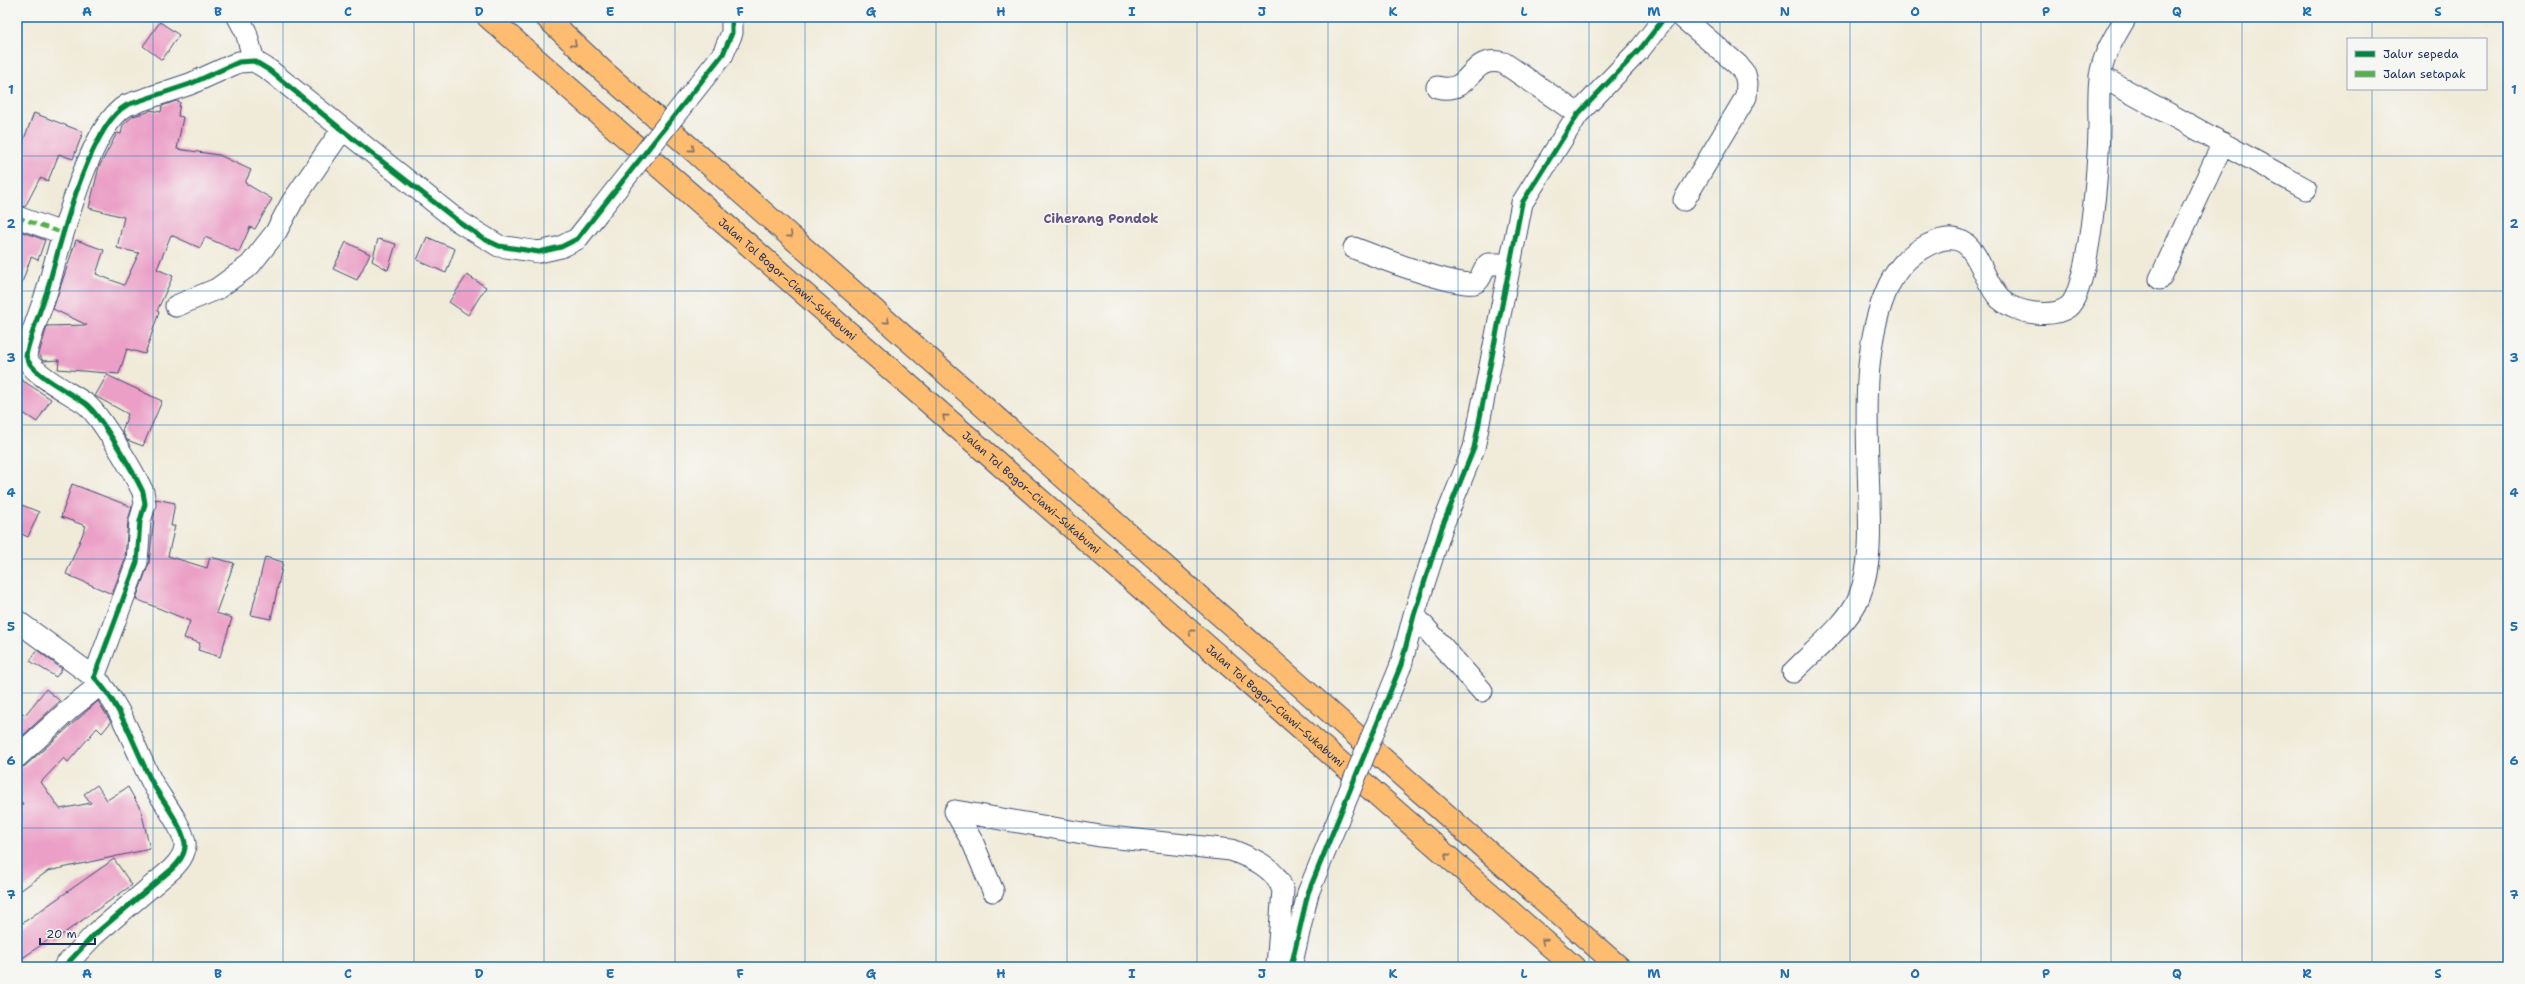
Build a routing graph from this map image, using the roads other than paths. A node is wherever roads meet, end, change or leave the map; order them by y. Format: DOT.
graph roads {
  1 [pos="238,17"];
  2 [pos="488,17"];
  3 [pos="546,17"];
  4 [pos="732,17"];
  5 [pos="1665,17"];
  6 [pos="1682,17"];
  7 [pos="2126,17"];
  8 [pos="254,62"];
  9 [pos="2100,76"];
  10 [pos="1437,87"];
  11 [pos="1578,114"];
  12 [pos="342,130"];
  13 [pos="2222,143"];
  14 [pos="2306,190"];
  15 [pos="1684,200"];
  16 [pos="17,217"];
  17 [pos="62,234"];
  18 [pos="1354,248"];
  19 [pos="1512,264"];
  20 [pos="2160,279"];
  21 [pos="176,306"];
  22 [pos="22,364"];
  23 [pos="1414,615"];
  24 [pos="17,621"];
  25 [pos="1793,672"];
  26 [pos="97,681"];
  27 [pos="1482,691"];
  28 [pos="17,757"];
  29 [pos="992,891"];
  30 [pos="64,967"];
  31 [pos="1277,967"];
  32 [pos="1291,967"];
  33 [pos="1574,967"];
  34 [pos="1619,967"];
  1 -- 8 [label="street"];
  33 -- 2 [label="highway, Jalan Tol Bogor–Ciawi–Sukabumi, one-way"];
  3 -- 34 [label="highway, one-way"];
  4 -- 12 [label="street, bridge"];
  5 -- 11 [label="street"];
  6 -- 15 [label="street"];
  7 -- 9 [label="street"];
  8 -- 12 [label="street"];
  8 -- 17 [label="street"];
  9 -- 13 [label="street"];
  9 -- 25 [label="street"];
  10 -- 11 [label="street"];
  11 -- 19 [label="street"];
  12 -- 21 [label="street"];
  13 -- 14 [label="street"];
  13 -- 20 [label="street"];
  16 -- 17 [label="street"];
  17 -- 22 [label="street"];
  18 -- 19 [label="street"];
  19 -- 23 [label="street"];
  22 -- 26 [label="street"];
  23 -- 27 [label="street"];
  23 -- 32 [label="street, bridge"];
  24 -- 26 [label="street"];
  26 -- 28 [label="street"];
  26 -- 30 [label="street"];
  29 -- 31 [label="street"];
}
